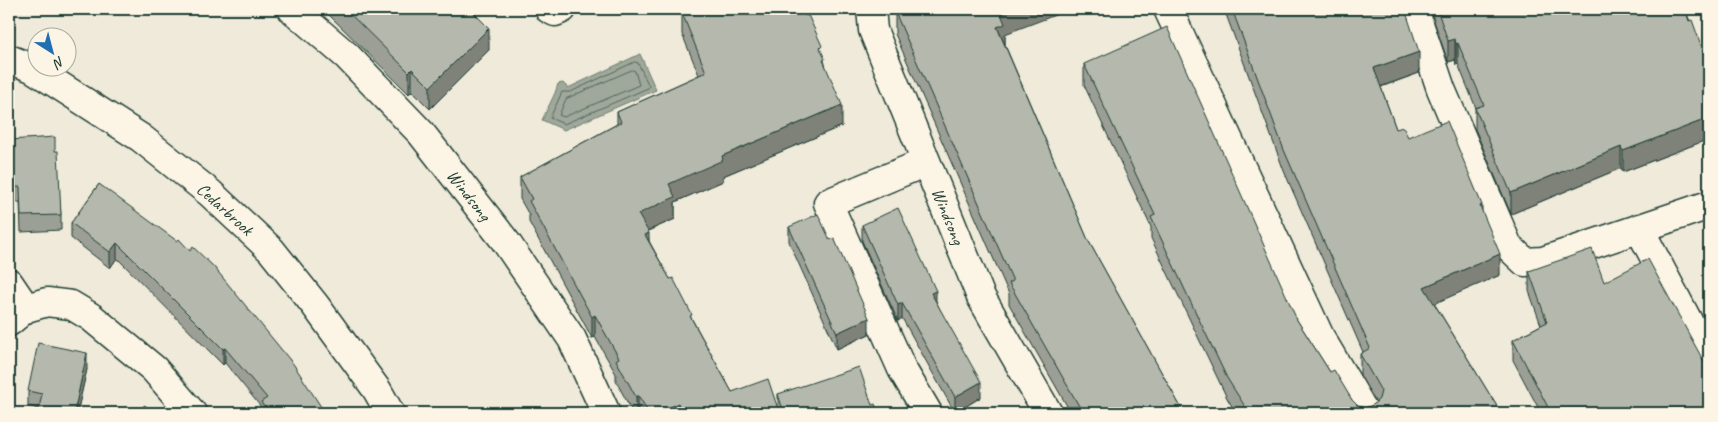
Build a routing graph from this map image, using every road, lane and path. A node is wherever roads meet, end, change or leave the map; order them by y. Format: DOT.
graph roads {
  1 [pos="292,9"];
  2 [pos="549,9"];
  3 [pos="562,9"];
  4 [pos="870,9"];
  5 [pos="1168,9"];
  6 [pos="1414,9"];
  7 [pos="9,60"];
  8 [pos="926,162"];
  9 [pos="1709,205"];
  10 [pos="1639,228"];
  11 [pos="9,283"];
  12 [pos="17,315"];
  13 [pos="1702,329"];
  14 [pos="1709,361"];
  15 [pos="192,413"];
  16 [pos="390,413"];
  17 [pos="606,413"];
  18 [pos="928,413"];
  19 [pos="1048,413"];
  20 [pos="1365,413"];
  1 -- 17 [label="street, Windsong"];
  2 -- 3 [label="street"];
  4 -- 8 [label="street, Windsong"];
  5 -- 20 [label="street"];
  6 -- 10 [label="street"];
  7 -- 16 [label="street, Cedarbrook"];
  8 -- 18 [label="street"];
  8 -- 19 [label="street, Windsong"];
  9 -- 10 [label="street"];
  10 -- 13 [label="street"];
  11 -- 12 [label="street"];
  12 -- 15 [label="street"];
  13 -- 14 [label="street"];
}
